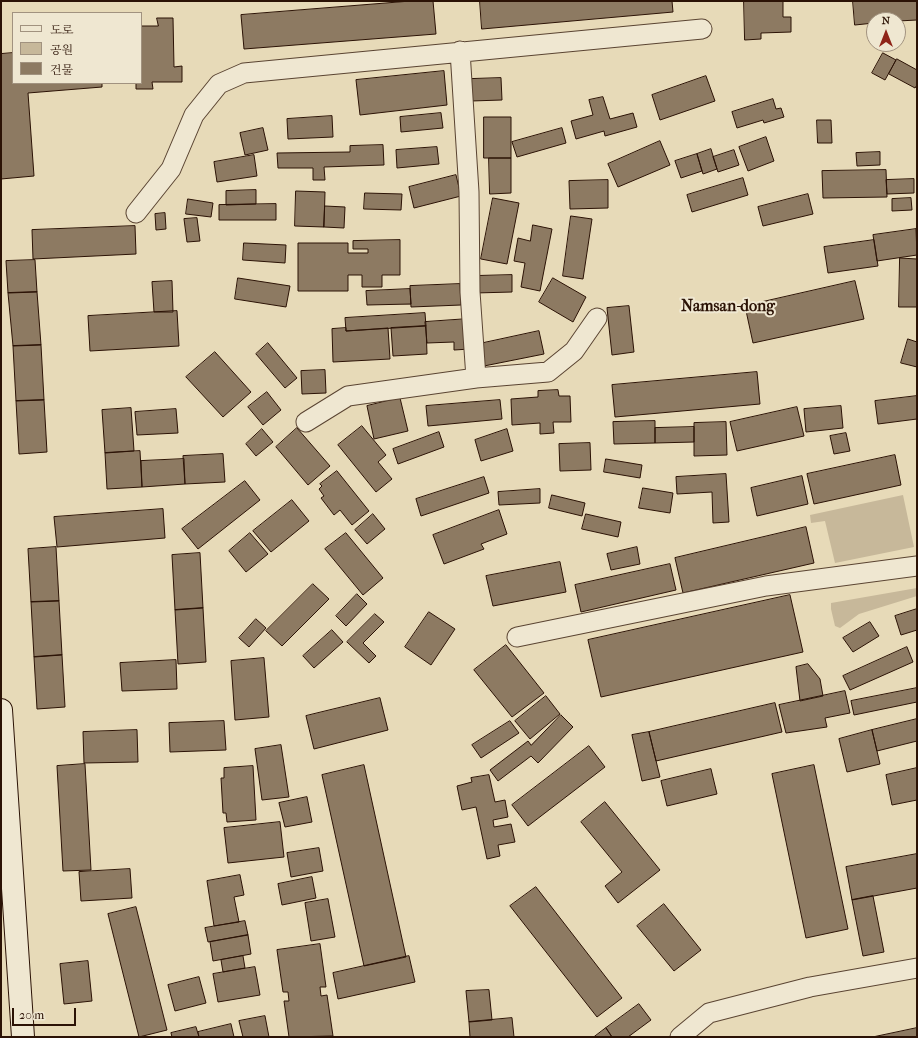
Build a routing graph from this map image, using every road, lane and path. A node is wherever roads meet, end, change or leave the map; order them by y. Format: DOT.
graph roads {
  1 [pos="702,29"];
  2 [pos="460,51"];
  3 [pos="136,213"];
  4 [pos="596,318"];
  5 [pos="476,378"];
  6 [pos="306,422"];
  7 [pos="917,566"];
  8 [pos="517,638"];
  9 [pos="1,710"];
  10 [pos="917,968"];
  11 [pos="24,1037"];
  12 [pos="680,1037"];
  1 -- 2 [label="street"];
  2 -- 3 [label="street"];
  2 -- 5 [label="street"];
  4 -- 5 [label="street"];
  5 -- 6 [label="street"];
  7 -- 8 [label="street"];
  9 -- 11 [label="street"];
  10 -- 12 [label="street"];
}
